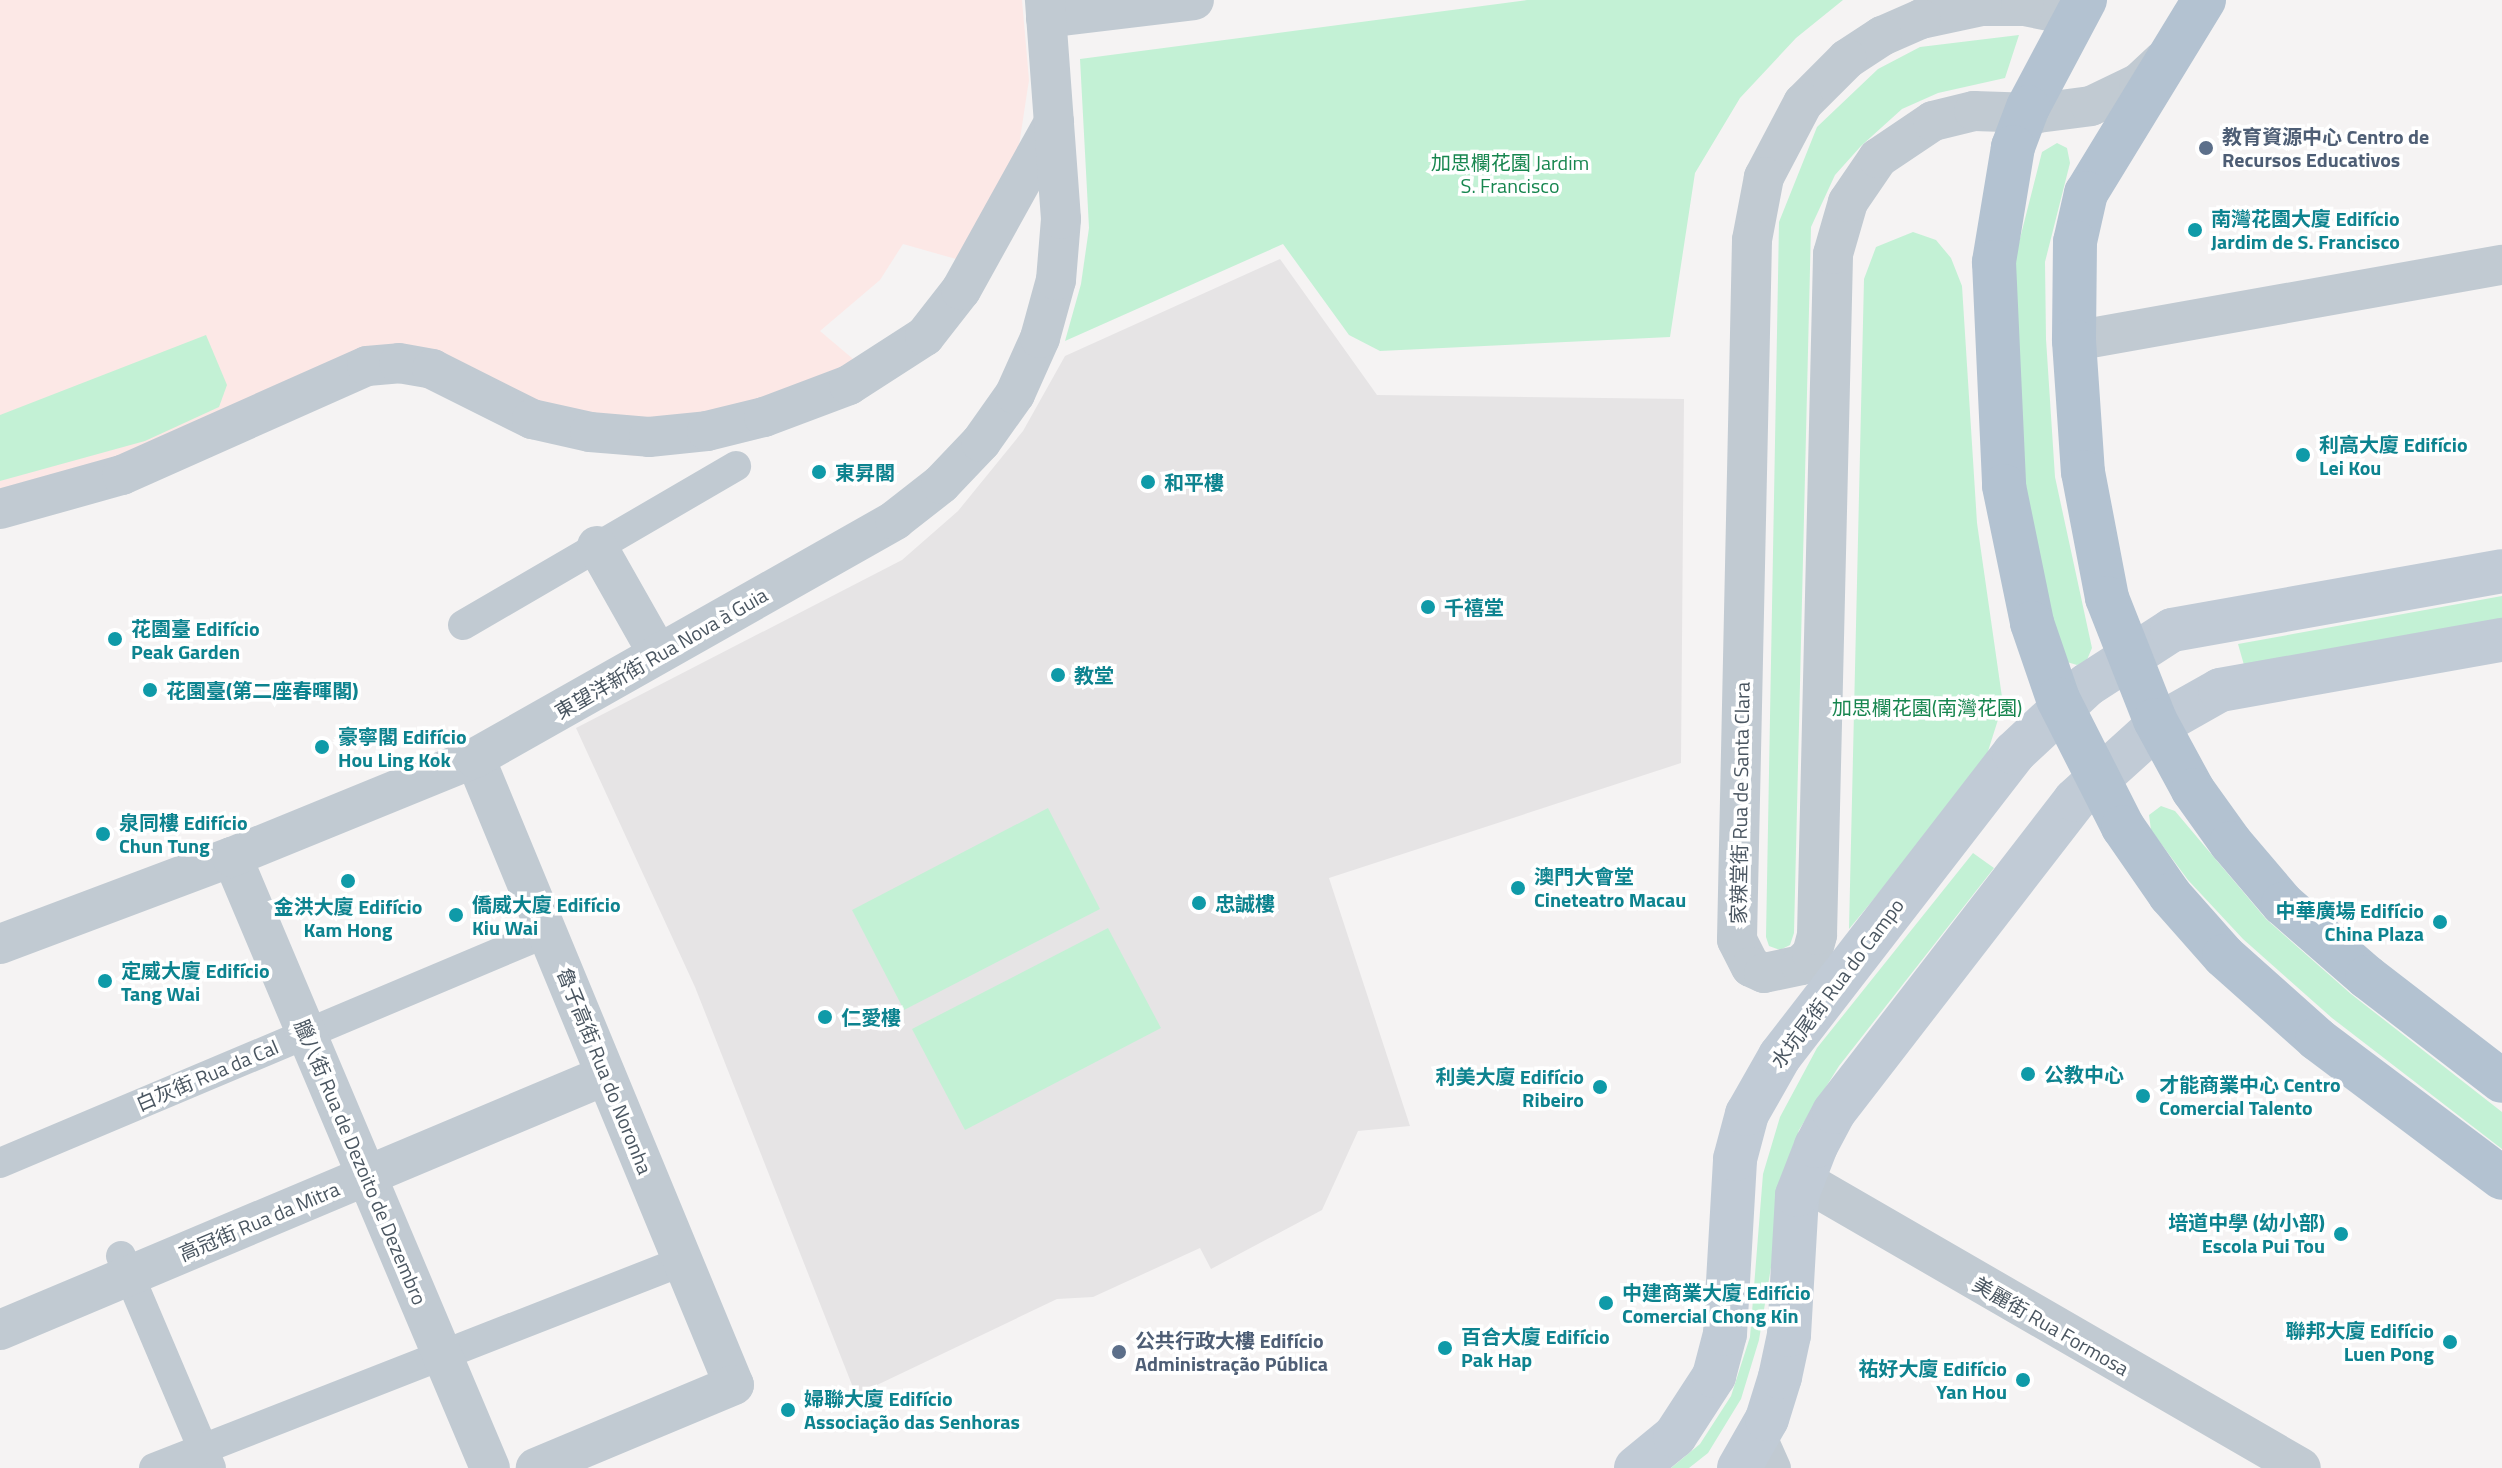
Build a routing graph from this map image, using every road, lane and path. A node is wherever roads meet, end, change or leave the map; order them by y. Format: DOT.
graph roads {
  1 [pos="1194,0"];
  2 [pos="2204,0"];
  3 [pos="2080,8"];
  4 [pos="1045,9"];
  5 [pos="2177,45"];
  6 [pos="2027,111"];
  7 [pos="1054,122"];
  8 [pos="2502,265"];
  9 [pos="2074,341"];
  10 [pos="736,466"];
  11 [pos="0,509"];
  12 [pos="597,546"];
  13 [pos="2502,571"];
  14 [pos="463,625"];
  15 [pos="2502,640"];
  16 [pos="658,654"];
  17 [pos="2128,658"];
  18 [pos="2062,708"];
  19 [pos="2158,725"];
  20 [pos="475,758"];
  21 [pos="2096,780"];
  22 [pos="232,857"];
  23 [pos="548,932"];
  24 [pos="0,944"];
  25 [pos="307,1033"];
  26 [pos="606,1075"];
  27 [pos="2502,1081"];
  28 [pos="0,1163"];
  29 [pos="367,1176"];
  30 [pos="2502,1178"];
  31 [pos="1803,1180"];
  32 [pos="683,1261"];
  33 [pos="125,1266"];
  34 [pos="0,1330"];
  35 [pos="443,1355"];
  36 [pos="1758,1456"];
  37 [pos="208,1458"];
  38 [pos="154,1468"];
  39 [pos="490,1468"];
  40 [pos="536,1468"];
  41 [pos="1636,1468"];
  42 [pos="2301,1468"];
  1 -- 4 [label="street"];
  2 -- 5 [label="main road"];
  3 -- 6 [label="main road"];
  3 -- 6 [label="street, 家辣堂街 Rua de Santa Clara"];
  4 -- 7 [label="street, 東望洋新街 Rua Nova à Guia"];
  5 -- 6 [label="street, 家辣堂街 Rua de Santa Clara"];
  5 -- 9 [label="main road"];
  6 -- 18 [label="main road"];
  7 -- 11 [label="street"];
  7 -- 16 [label="street, 東望洋新街 Rua Nova à Guia"];
  8 -- 9 [label="street"];
  9 -- 17 [label="main road"];
  10 -- 12 [label="street"];
  12 -- 14 [label="street"];
  12 -- 16 [label="street"];
  13 -- 17 [label="main road, 水坑尾街 Rua do Campo"];
  15 -- 19 [label="main road"];
  16 -- 20 [label="street, 東望洋新街 Rua Nova à Guia"];
  17 -- 18 [label="main road, 水坑尾街 Rua do Campo"];
  17 -- 19 [label="main road"];
  18 -- 21 [label="main road"];
  18 -- 41 [label="main road, 水坑尾街 Rua do Campo"];
  19 -- 21 [label="main road"];
  19 -- 27 [label="main road"];
  20 -- 22 [label="street, 東望洋新街 Rua Nova à Guia"];
  20 -- 23 [label="street, 魯子高街 Rua do Noronha"];
  21 -- 30 [label="main road"];
  21 -- 31 [label="main road"];
  22 -- 24 [label="street, 東望洋新街 Rua Nova à Guia"];
  22 -- 25 [label="street, 臘八街 Rua de Dezoito de Dezembro"];
  23 -- 25 [label="street, 白灰街 Rua da Cal"];
  23 -- 26 [label="street, 魯子高街 Rua do Noronha"];
  25 -- 28 [label="street, 白灰街 Rua da Cal"];
  25 -- 29 [label="street, 臘八街 Rua de Dezoito de Dezembro"];
  26 -- 29 [label="street, 高冠街 Rua da Mitra"];
  26 -- 32 [label="street, 魯子高街 Rua do Noronha"];
  29 -- 33 [label="street, 高冠街 Rua da Mitra"];
  29 -- 35 [label="street, 臘八街 Rua de Dezoito de Dezembro"];
  31 -- 36 [label="main road"];
  31 -- 42 [label="street, 美麗街 Rua Formosa"];
  32 -- 35 [label="street"];
  32 -- 40 [label="street, 魯子高街 Rua do Noronha"];
  33 -- 34 [label="street, 高冠街 Rua da Mitra"];
  33 -- 37 [label="street"];
  35 -- 37 [label="street"];
  35 -- 39 [label="street, 臘八街 Rua de Dezoito de Dezembro"];
  37 -- 38 [label="street"];
}
